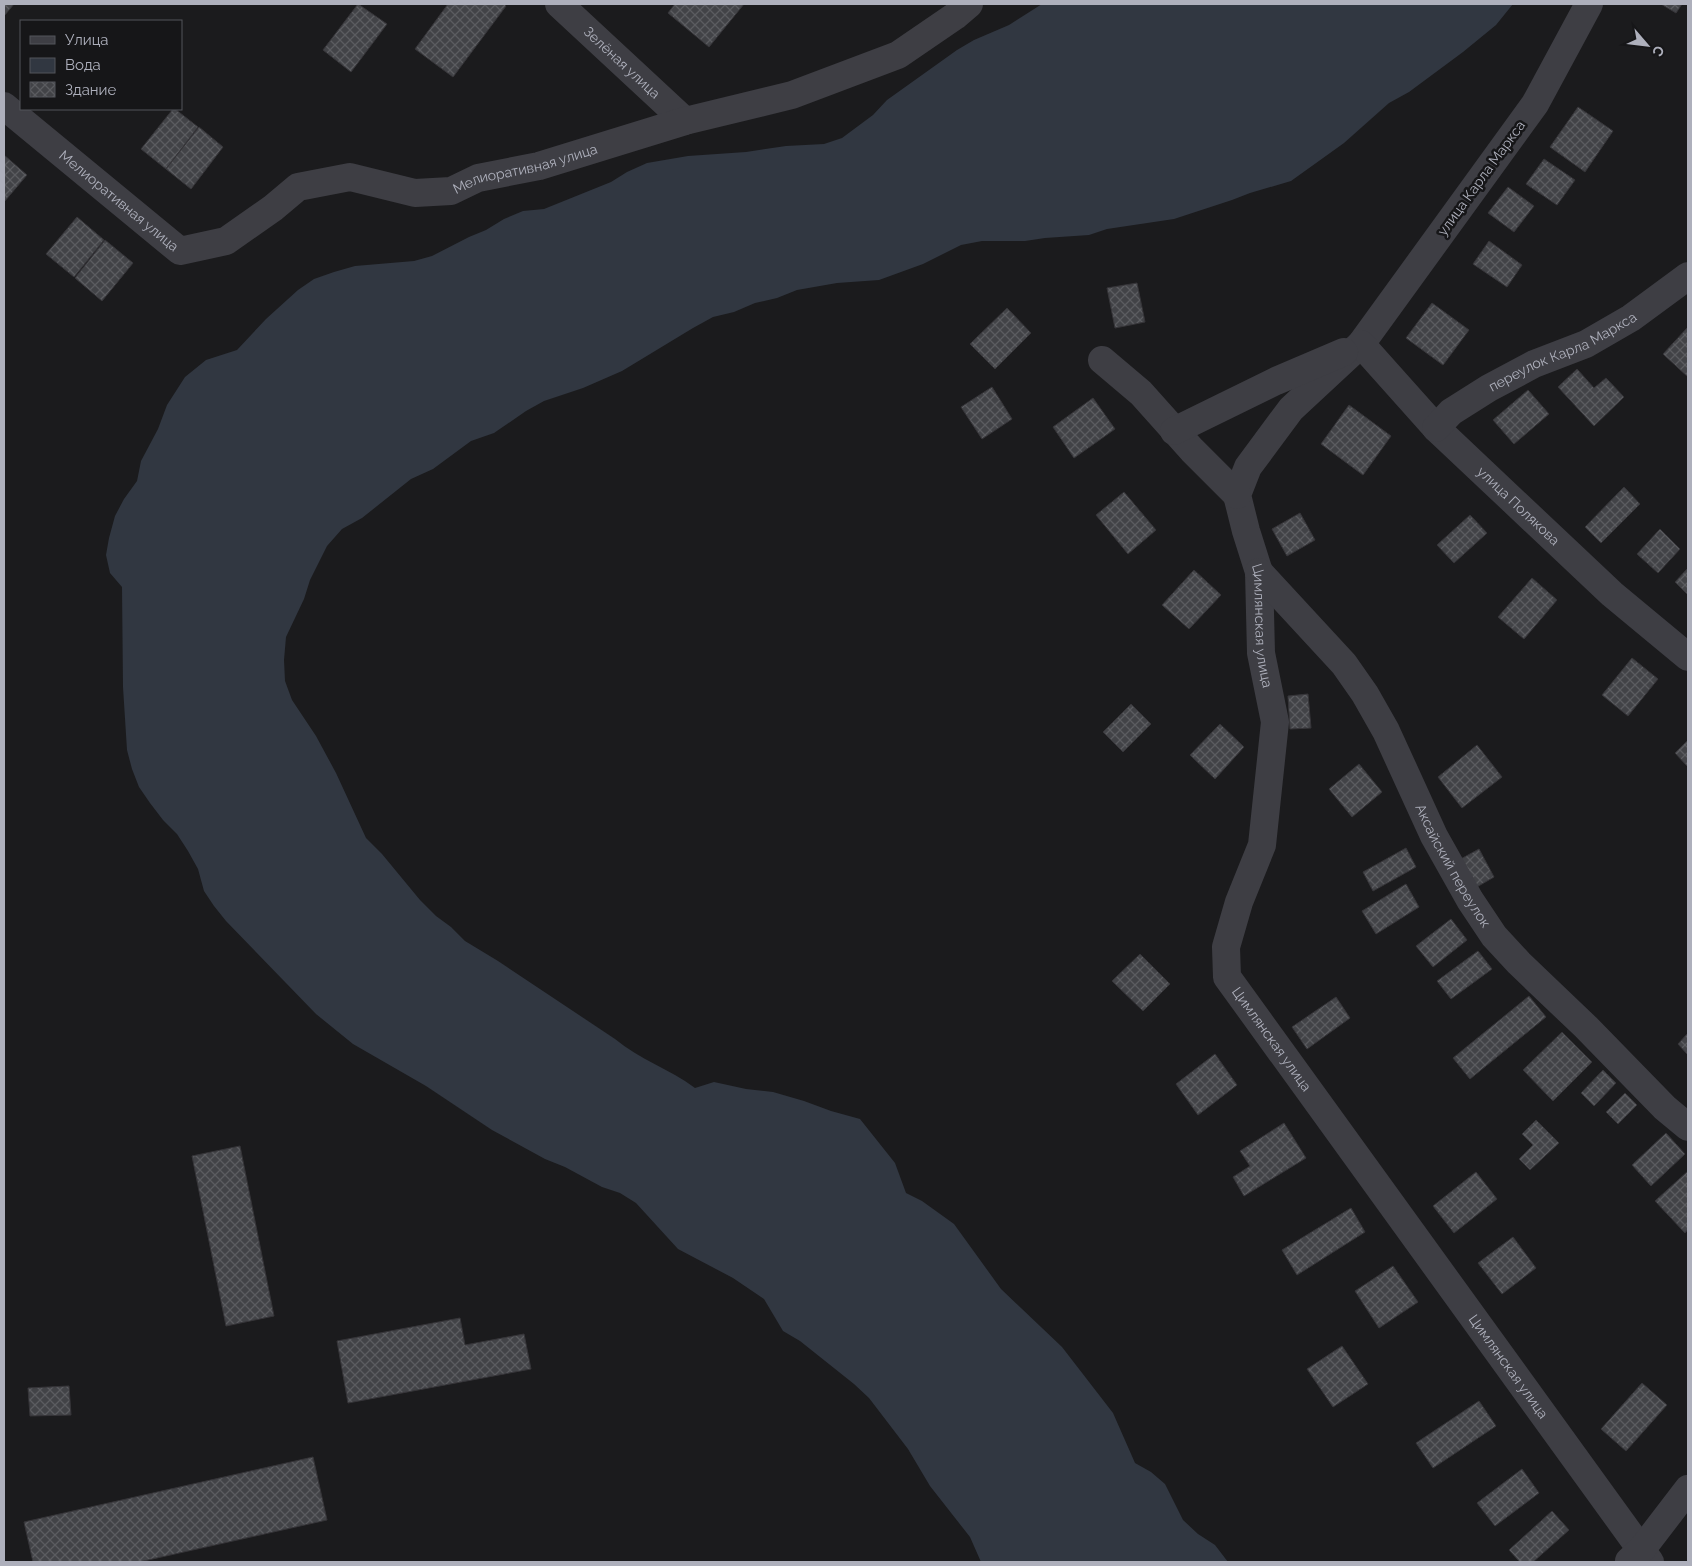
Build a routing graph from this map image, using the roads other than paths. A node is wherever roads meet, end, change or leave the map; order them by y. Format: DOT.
graph roads {
  1 [pos="559,4"];
  2 [pos="969,4"];
  3 [pos="1589,4"];
  4 [pos="4,106"];
  5 [pos="685,120"];
  6 [pos="1688,276"];
  7 [pos="1361,344"];
  8 [pos="1102,360"];
  9 [pos="1436,428"];
  10 [pos="1174,431"];
  11 [pos="1237,495"];
  12 [pos="1259,572"];
  13 [pos="1688,657"];
  14 [pos="1688,1127"];
  15 [pos="1688,1489"];
  16 [pos="1640,1558"];
  1 -- 5 [label="street, Зелёная улица"];
  2 -- 5 [label="street, Мелиоративная улица"];
  3 -- 7 [label="street, улица Карла Маркса"];
  4 -- 5 [label="street, Мелиоративная улица"];
  6 -- 9 [label="street, переулок Карла Маркса"];
  7 -- 9 [label="street, улица Полякова"];
  7 -- 10 [label="street"];
  7 -- 11 [label="street"];
  8 -- 10 [label="street"];
  9 -- 13 [label="street, улица Полякова"];
  10 -- 11 [label="street"];
  11 -- 12 [label="street, Цимлянская улица"];
  12 -- 14 [label="street, Аксайский переулок"];
  12 -- 16 [label="street, Цимлянская улица"];
  15 -- 16 [label="street"];
}
